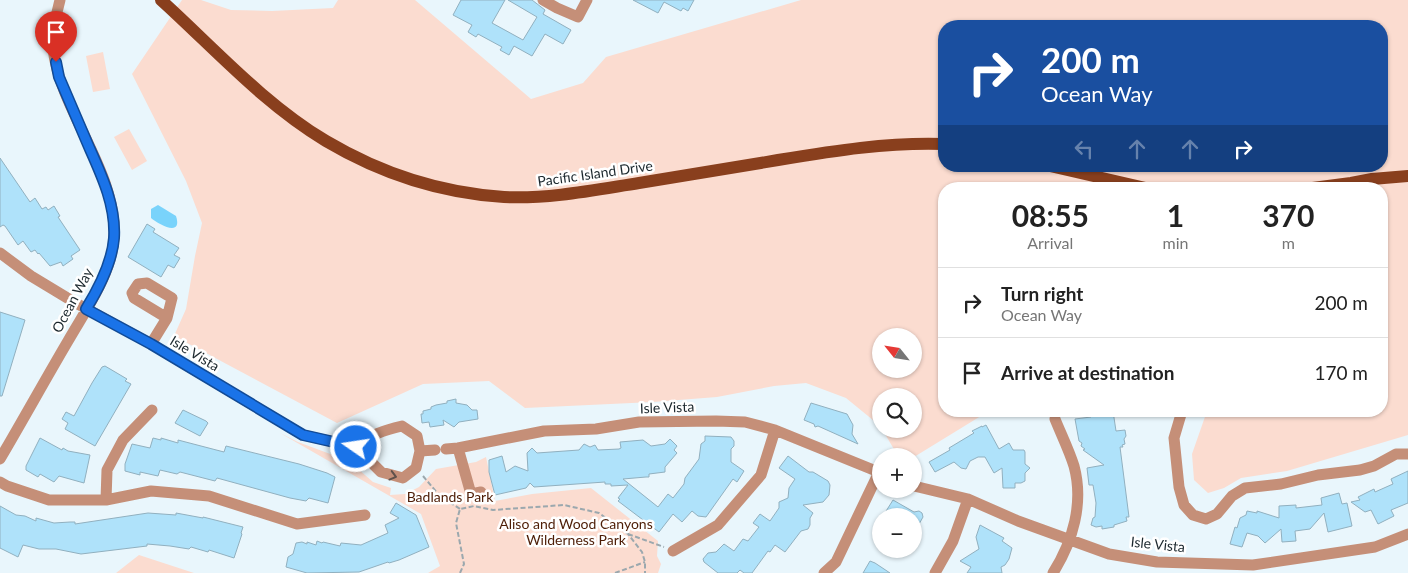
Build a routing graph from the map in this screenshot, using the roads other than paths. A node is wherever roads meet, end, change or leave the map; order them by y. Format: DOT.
graph roads {
  1 [pos="60,0"];
  2 [pos="161,0"];
  3 [pos="543,0"];
  4 [pos="587,0"];
  5 [pos="938,144"];
  6 [pos="1076,172"];
  7 [pos="1408,176"];
  8 [pos="1120,182"];
  9 [pos="1359,182"];
  10 [pos="0,253"];
  11 [pos="86,309"];
  12 [pos="168,318"];
  13 [pos="151,344"];
  14 [pos="152,410"];
  15 [pos="1180,417"];
  16 [pos="1055,419"];
  17 [pos="775,430"];
  18 [pos="356,447"];
  19 [pos="446,449"];
  20 [pos="420,451"];
  21 [pos="1408,454"];
  22 [pos="0,459"];
  23 [pos="872,470"];
  24 [pos="0,482"];
  25 [pos="922,488"];
  26 [pos="872,489"];
  27 [pos="968,499"];
  28 [pos="106,500"];
  29 [pos="474,506"];
  30 [pos="365,514"];
  31 [pos="1408,534"];
  32 [pos="1071,540"];
  33 [pos="673,550"];
  34 [pos="1156,567"];
  35 [pos="824,573"];
  36 [pos="935,573"];
  37 [pos="1053,573"];
  1 -- 11 [label="street, Ocean Way"];
  2 -- 5 [label="main road, Pacific Island Drive"];
  3 -- 4 [label="street"];
  6 -- 8 [label="main road"];
  7 -- 9 [label="main road"];
  10 -- 11 [label="street, Isle Vista"];
  11 -- 13 [label="street, Isle Vista"];
  11 -- 22 [label="street, Ocean Way"];
  12 -- 13 [label="street"];
  13 -- 18 [label="street, Isle Vista"];
  14 -- 28 [label="street"];
  15 -- 21 [label="street"];
  16 -- 32 [label="street"];
  17 -- 19 [label="street, Isle Vista"];
  17 -- 23 [label="street, Isle Vista"];
  17 -- 33 [label="street"];
  18 -- 20 [label="street"];
  18 -- 20 [label="street, one-way"];
  19 -- 20 [label="street, Isle Vista"];
  19 -- 29 [label="street"];
  24 -- 28 [label="street"];
  25 -- 27 [label="street, Isle Vista"];
  26 -- 35 [label="street"];
  27 -- 32 [label="street, Isle Vista"];
  27 -- 36 [label="street"];
  28 -- 30 [label="street"];
  31 -- 34 [label="street, Isle Vista"];
  32 -- 34 [label="street, Isle Vista"];
  32 -- 37 [label="street"];
}
